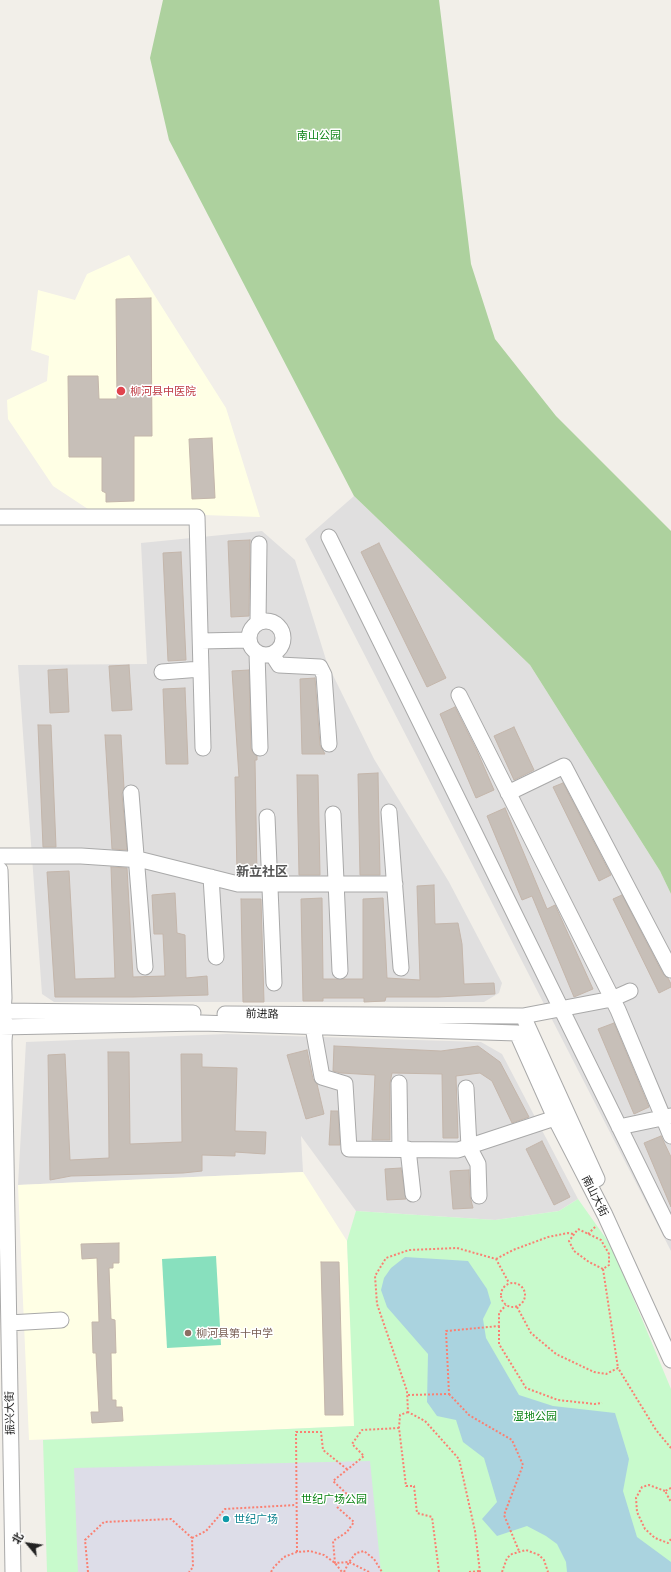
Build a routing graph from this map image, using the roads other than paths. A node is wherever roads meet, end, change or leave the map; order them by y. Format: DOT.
graph roads {
  1 [pos="0,517"];
  2 [pos="329,537"];
  3 [pos="259,544"];
  4 [pos="258,622"];
  5 [pos="248,640"];
  6 [pos="200,641"];
  7 [pos="257,653"];
  8 [pos="272,654"];
  9 [pos="201,669"];
  10 [pos="162,672"];
  11 [pos="459,695"];
  12 [pos="329,744"];
  13 [pos="203,748"];
  14 [pos="260,748"];
  15 [pos="131,793"];
  16 [pos="508,793"];
  17 [pos="389,812"];
  18 [pos="333,814"];
  19 [pos="267,817"];
  20 [pos="0,856"];
  21 [pos="136,859"];
  22 [pos="0,870"];
  23 [pos="211,877"];
  24 [pos="270,884"];
  25 [pos="336,884"];
  26 [pos="394,884"];
  27 [pos="216,957"];
  28 [pos="144,967"];
  29 [pos="401,968"];
  30 [pos="340,970"];
  31 [pos="671,970"];
  32 [pos="274,983"];
  33 [pos="630,991"];
  34 [pos="612,999"];
  35 [pos="562,1010"];
  36 [pos="1,1011"];
  37 [pos="523,1016"];
  38 [pos="313,1027"];
  39 [pos="2,1028"];
  40 [pos="517,1033"];
  41 [pos="399,1083"];
  42 [pos="466,1088"];
  43 [pos="667,1117"];
  44 [pos="555,1118"];
  45 [pos="619,1127"];
  46 [pos="671,1136"];
  47 [pos="469,1146"];
  48 [pos="404,1149"];
  49 [pos="413,1194"];
  50 [pos="479,1196"];
  51 [pos="671,1232"];
  52 [pos="61,1320"];
  53 [pos="9,1323"];
  54 [pos="671,1342"];
  55 [pos="671,1360"];
  56 [pos="13,1572"];
  1 -- 6 [label="street"];
  2 -- 35 [label="street"];
  3 -- 4 [label="street"];
  4 -- 5 [label="street"];
  4 -- 8 [label="street"];
  5 -- 6 [label="street"];
  5 -- 7 [label="street"];
  6 -- 9 [label="street"];
  7 -- 8 [label="street"];
  7 -- 14 [label="street"];
  8 -- 12 [label="street"];
  9 -- 10 [label="street"];
  9 -- 13 [label="street"];
  11 -- 16 [label="street"];
  15 -- 21 [label="street"];
  16 -- 31 [label="street"];
  16 -- 34 [label="street"];
  17 -- 26 [label="street"];
  18 -- 25 [label="street"];
  19 -- 24 [label="street"];
  20 -- 21 [label="street"];
  21 -- 23 [label="street"];
  21 -- 28 [label="street"];
  22 -- 36 [label="street, 振兴大街"];
  23 -- 24 [label="street"];
  23 -- 27 [label="street"];
  24 -- 25 [label="street"];
  24 -- 32 [label="street"];
  25 -- 26 [label="street"];
  25 -- 30 [label="street"];
  26 -- 29 [label="street"];
  33 -- 34 [label="street, 前进路"];
  34 -- 35 [label="street, 前进路"];
  34 -- 43 [label="street"];
  35 -- 37 [label="street, 前进路"];
  35 -- 45 [label="street"];
  36 -- 37 [label="street, 前进路"];
  36 -- 39 [label="street, 振兴大街"];
  37 -- 54 [label="street, 南山大街"];
  38 -- 39 [label="street, 前进路"];
  38 -- 40 [label="street, 前进路"];
  38 -- 48 [label="street"];
  39 -- 53 [label="street, 振兴大街"];
  40 -- 44 [label="street, 南山大街"];
  41 -- 48 [label="street"];
  42 -- 47 [label="street"];
  43 -- 45 [label="street"];
  43 -- 46 [label="street"];
  44 -- 47 [label="street"];
  44 -- 55 [label="street, 南山大街"];
  45 -- 51 [label="street"];
  47 -- 48 [label="street"];
  47 -- 50 [label="street"];
  48 -- 49 [label="street"];
  52 -- 53 [label="street"];
  53 -- 56 [label="street, 振兴大街"];
}
